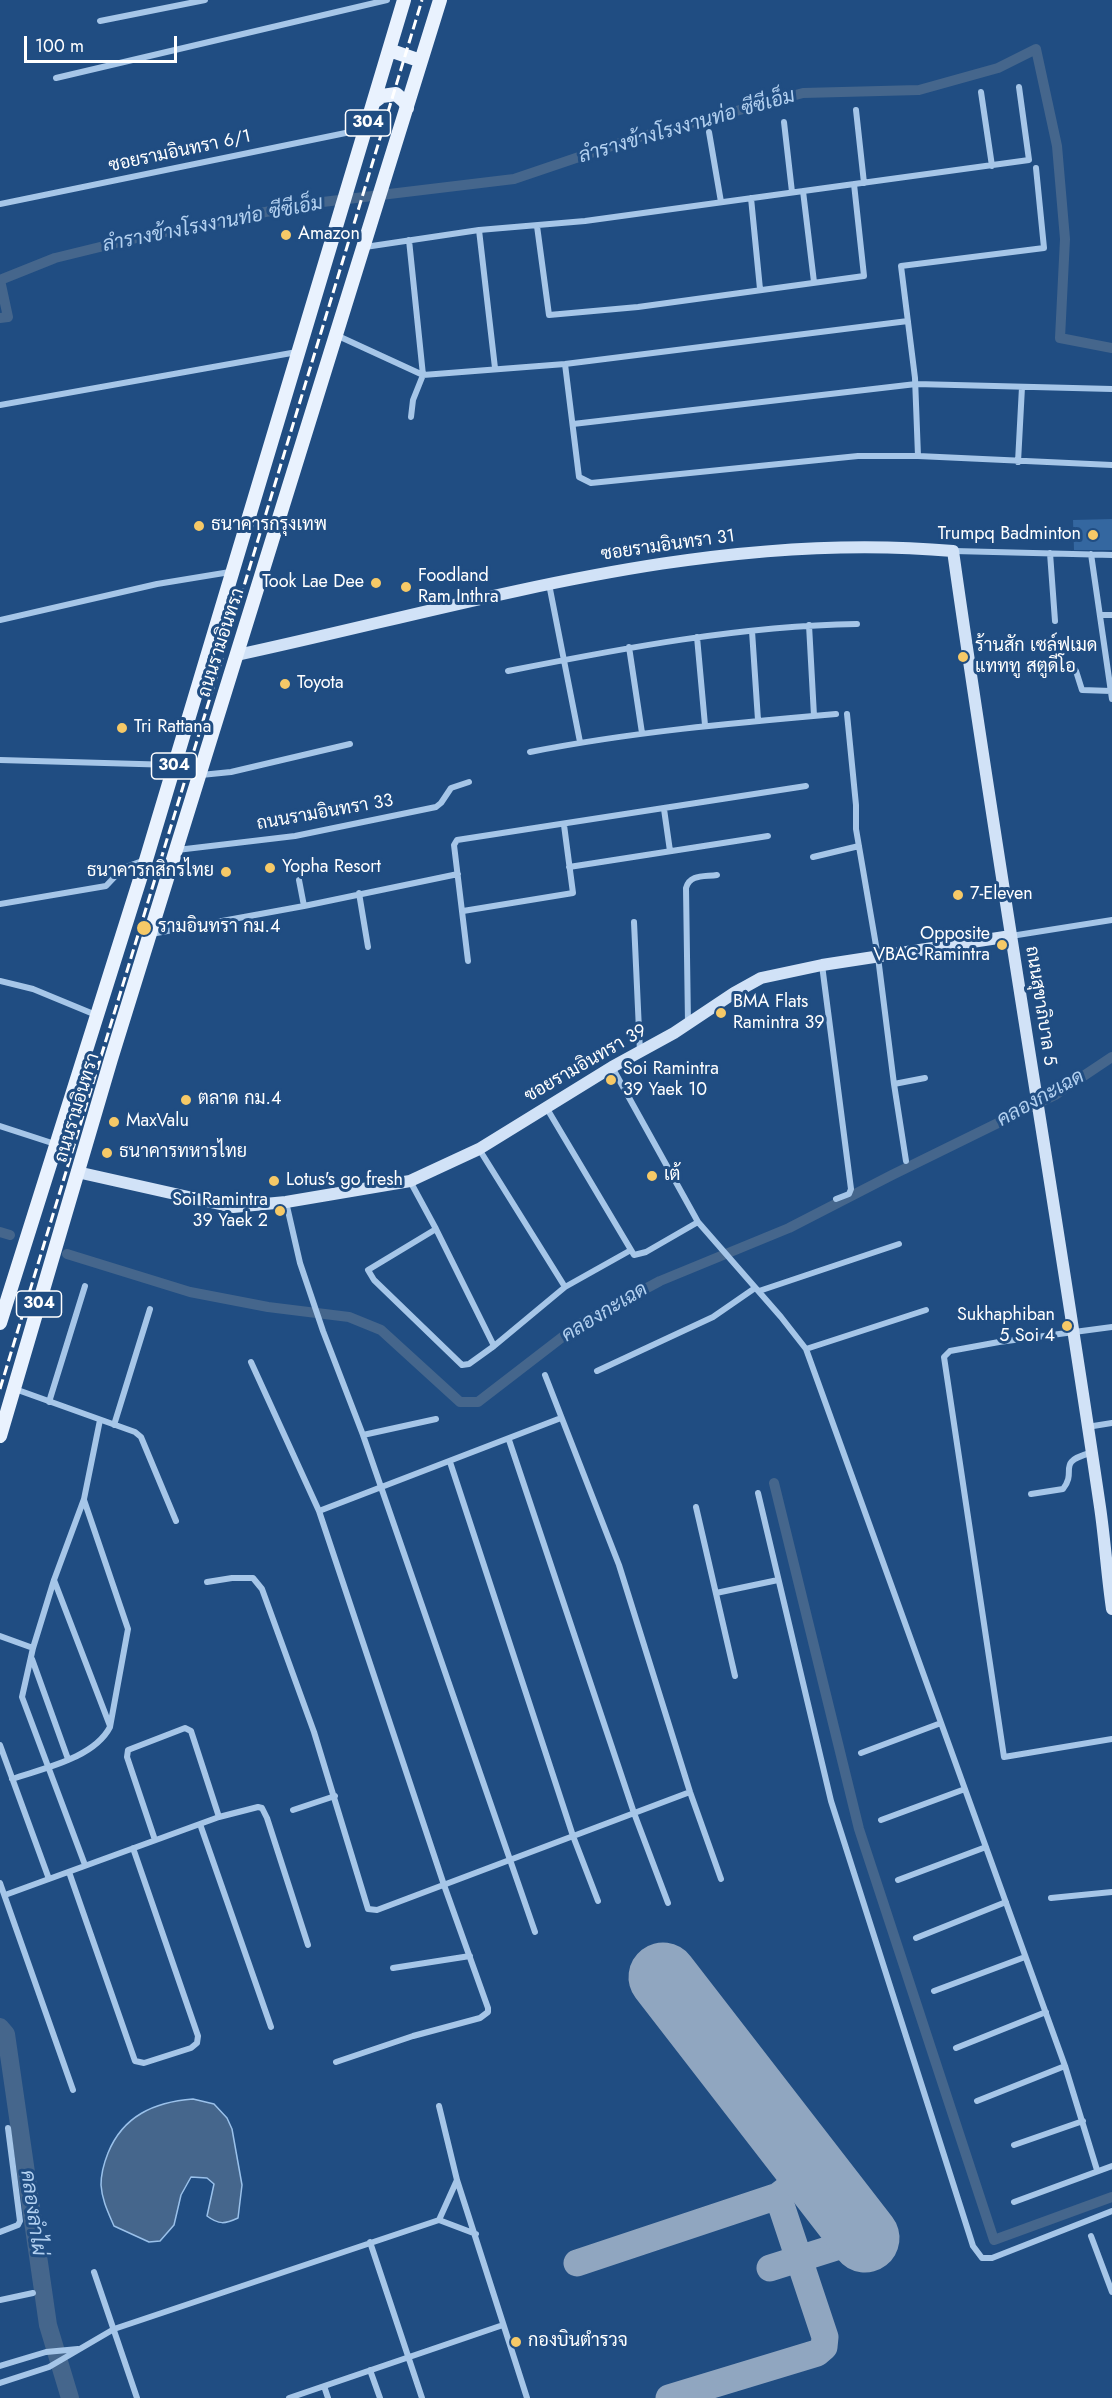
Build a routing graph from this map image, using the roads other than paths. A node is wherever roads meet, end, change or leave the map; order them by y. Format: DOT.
graph roads {
  1 [pos="205,0"];
  2 [pos="387,0"];
  3 [pos="404,0"];
  4 [pos="440,0"];
  5 [pos="100,21"];
  6 [pos="389,50"];
  7 [pos="421,61"];
  8 [pos="56,78"];
  9 [pos="1019,87"];
  10 [pos="981,92"];
  11 [pos="374,102"];
  12 [pos="407,108"];
  13 [pos="856,110"];
  14 [pos="784,122"];
  15 [pos="366,129"];
  16 [pos="709,132"];
  17 [pos="992,165"];
  18 [pos="1036,168"];
  19 [pos="864,183"];
  20 [pos="854,184"];
  21 [pos="803,191"];
  22 [pos="792,192"];
  23 [pos="751,198"];
  24 [pos="721,202"];
  25 [pos="0,204"];
  26 [pos="537,226"];
  27 [pos="479,230"];
  28 [pos="409,240"];
  29 [pos="363,247"];
  30 [pos="814,282"];
  31 [pos="760,289"];
  32 [pos="908,321"];
  33 [pos="336,335"];
  34 [pos="297,352"];
  35 [pos="565,364"];
  36 [pos="495,368"];
  37 [pos="423,375"];
  38 [pos="916,384"];
  39 [pos="1022,387"];
  40 [pos="1112,389"];
  41 [pos="0,405"];
  42 [pos="411,417"];
  43 [pos="573,424"];
  44 [pos="918,456"];
  45 [pos="1018,462"];
  46 [pos="1112,465"];
  47 [pos="953,551"];
  48 [pos="1050,553"];
  49 [pos="1091,554"];
  50 [pos="1112,555"];
  51 [pos="231,572"];
  52 [pos="548,583"];
  53 [pos="1100,615"];
  54 [pos="1112,615"];
  55 [pos="0,620"];
  56 [pos="1054,621"];
  57 [pos="857,624"];
  58 [pos="809,625"];
  59 [pos="752,631"];
  60 [pos="697,637"];
  61 [pos="629,647"];
  62 [pos="237,655"];
  63 [pos="563,660"];
  64 [pos="1042,669"];
  65 [pos="508,671"];
  66 [pos="1111,695"];
  67 [pos="836,714"];
  68 [pos="847,714"];
  69 [pos="814,716"];
  70 [pos="758,720"];
  71 [pos="705,725"];
  72 [pos="642,733"];
  73 [pos="580,742"];
  74 [pos="350,744"];
  75 [pos="530,752"];
  76 [pos="0,760"];
  77 [pos="174,765"];
  78 [pos="199,775"];
  79 [pos="469,782"];
  80 [pos="806,786"];
  81 [pos="664,809"];
  82 [pos="564,825"];
  83 [pos="768,836"];
  84 [pos="859,846"];
  85 [pos="177,850"];
  86 [pos="670,851"];
  87 [pos="813,857"];
  88 [pos="146,860"];
  89 [pos="569,867"];
  90 [pos="458,874"];
  91 [pos="717,875"];
  92 [pos="299,880"];
  93 [pos="359,893"];
  94 [pos="0,904"];
  95 [pos="304,906"];
  96 [pos="463,911"];
  97 [pos="1112,920"];
  98 [pos="634,922"];
  99 [pos="150,934"];
  100 [pos="1011,936"];
  101 [pos="368,947"];
  102 [pos="878,957"];
  103 [pos="468,961"];
  104 [pos="822,965"];
  105 [pos="0,981"];
  106 [pos="96,1015"];
  107 [pos="687,1023"];
  108 [pos="640,1052"];
  109 [pos="612,1067"];
  110 [pos="925,1078"];
  111 [pos="894,1084"];
  112 [pos="546,1107"];
  113 [pos="0,1126"];
  114 [pos="56,1144"];
  115 [pos="479,1149"];
  116 [pos="906,1161"];
  117 [pos="77,1172"];
  118 [pos="410,1181"];
  119 [pos="836,1199"];
  120 [pos="286,1202"];
  121 [pos="699,1222"];
  122 [pos="436,1229"];
  123 [pos="899,1244"];
  124 [pos="631,1250"];
  125 [pos="86,1286"];
  126 [pos="565,1287"];
  127 [pos="757,1289"];
  128 [pos="150,1309"];
  129 [pos="926,1310"];
  130 [pos="0,1323"];
  131 [pos="1112,1327"];
  132 [pos="1073,1331"];
  133 [pos="494,1347"];
  134 [pos="806,1349"];
  135 [pos="251,1362"];
  136 [pos="597,1371"];
  137 [pos="545,1375"];
  138 [pos="14,1389"];
  139 [pos="49,1402"];
  140 [pos="561,1418"];
  141 [pos="436,1419"];
  142 [pos="100,1420"];
  143 [pos="1112,1423"];
  144 [pos="114,1425"];
  145 [pos="1087,1427"];
  146 [pos="363,1435"];
  147 [pos="0,1436"];
  148 [pos="509,1440"];
  149 [pos="1090,1453"];
  150 [pos="450,1462"];
  151 [pos="382,1488"];
  152 [pos="758,1493"];
  153 [pos="1031,1494"];
  154 [pos="84,1499"];
  155 [pos="696,1507"];
  156 [pos="319,1511"];
  157 [pos="176,1521"];
  158 [pos="54,1580"];
  159 [pos="778,1580"];
  160 [pos="207,1582"];
  161 [pos="716,1593"];
  162 [pos="1112,1609"];
  163 [pos="0,1636"];
  164 [pos="33,1648"];
  165 [pos="32,1659"];
  166 [pos="735,1676"];
  167 [pos="941,1723"];
  168 [pos="110,1726"];
  169 [pos="1112,1739"];
  170 [pos="0,1745"];
  171 [pos="861,1753"];
  172 [pos="68,1759"];
  173 [pos="48,1767"];
  174 [pos="12,1779"];
  175 [pos="965,1789"];
  176 [pos="690,1792"];
  177 [pos="335,1796"];
  178 [pos="293,1810"];
  179 [pos="634,1813"];
  180 [pos="219,1817"];
  181 [pos="881,1820"];
  182 [pos="200,1824"];
  183 [pos="573,1836"];
  184 [pos="155,1840"];
  185 [pos="986,1847"];
  186 [pos="133,1848"];
  187 [pos="509,1860"];
  188 [pos="85,1865"];
  189 [pos="69,1872"];
  190 [pos="49,1879"];
  191 [pos="721,1879"];
  192 [pos="898,1880"];
  193 [pos="0,1883"];
  194 [pos="444,1885"];
  195 [pos="1112,1892"];
  196 [pos="5,1895"];
  197 [pos="1051,1898"];
  198 [pos="598,1901"];
  199 [pos="1006,1902"];
  200 [pos="668,1903"];
  201 [pos="535,1932"];
  202 [pos="916,1938"];
  203 [pos="308,1945"];
  204 [pos="470,1956"];
  205 [pos="1025,1957"];
  206 [pos="393,1968"];
  207 [pos="934,1991"];
  208 [pos="1046,2012"];
  209 [pos="271,2027"];
  210 [pos="956,2048"];
  211 [pos="336,2062"];
  212 [pos="1065,2066"];
  213 [pos="73,2090"];
  214 [pos="976,2101"];
  215 [pos="439,2106"];
  216 [pos="1083,2121"];
  217 [pos="8,2128"];
  218 [pos="1014,2145"];
  219 [pos="1112,2166"];
  220 [pos="1097,2170"];
  221 [pos="457,2180"];
  222 [pos="1014,2202"];
  223 [pos="1112,2211"];
  224 [pos="439,2220"];
  225 [pos="0,2232"];
  226 [pos="476,2234"];
  227 [pos="1091,2236"];
  228 [pos="370,2242"];
  229 [pos="94,2272"];
  230 [pos="1112,2292"];
  231 [pos="33,2293"];
  232 [pos="0,2300"];
  233 [pos="503,2325"];
  234 [pos="114,2329"];
  235 [pos="82,2348"];
  236 [pos="407,2356"];
  237 [pos="0,2366"];
  238 [pos="370,2370"];
  239 [pos="0,2383"];
  240 [pos="324,2386"];
  241 [pos="137,2398"];
  242 [pos="289,2398"];
  243 [pos="328,2398"];
  244 [pos="380,2398"];
  245 [pos="422,2398"];
  246 [pos="527,2398"];
  1 -- 5 [label="street"];
  2 -- 8 [label="street"];
  3 -- 6 [label="main road, ถนนรามอินทรา / 304"];
  4 -- 7 [label="main road, ถนนรามอินทรา / 304"];
  6 -- 7 [label="main road"];
  6 -- 11 [label="main road, ถนนรามอินทรา / 304"];
  7 -- 12 [label="main road, ถนนรามอินทรา / 304"];
  9 -- 17 [label="street"];
  10 -- 17 [label="street"];
  11 -- 12 [label="main road"];
  11 -- 15 [label="main road, ถนนรามอินทรา / 304"];
  12 -- 29 [label="main road, ถนนรามอินทรา / 304"];
  13 -- 19 [label="street"];
  14 -- 22 [label="street"];
  15 -- 25 [label="street, ซอยรามอินทรา 6/1"];
  15 -- 34 [label="main road, ถนนรามอินทรา / 304"];
  16 -- 24 [label="street"];
  17 -- 19 [label="street"];
  18 -- 32 [label="street"];
  19 -- 20 [label="street"];
  20 -- 21 [label="street"];
  20 -- 30 [label="street"];
  21 -- 22 [label="street"];
  21 -- 30 [label="street"];
  22 -- 23 [label="street"];
  23 -- 24 [label="street"];
  23 -- 31 [label="street"];
  24 -- 26 [label="street"];
  26 -- 27 [label="street"];
  26 -- 31 [label="street"];
  27 -- 28 [label="street"];
  27 -- 36 [label="street"];
  28 -- 29 [label="street"];
  28 -- 37 [label="street"];
  29 -- 33 [label="main road, ถนนรามอินทรา / 304"];
  30 -- 31 [label="street"];
  32 -- 35 [label="street"];
  32 -- 38 [label="street"];
  33 -- 37 [label="street"];
  33 -- 62 [label="main road, ถนนรามอินทรา / 304"];
  34 -- 41 [label="street"];
  34 -- 51 [label="main road, ถนนรามอินทรา / 304"];
  35 -- 36 [label="street"];
  35 -- 43 [label="street"];
  36 -- 37 [label="street"];
  37 -- 42 [label="street"];
  38 -- 39 [label="street"];
  38 -- 43 [label="street"];
  38 -- 44 [label="street"];
  39 -- 40 [label="street"];
  39 -- 45 [label="street"];
  43 -- 44 [label="street"];
  44 -- 45 [label="street"];
  45 -- 46 [label="street"];
  47 -- 48 [label="street, ซอยรามอินทรา 31"];
  47 -- 52 [label="street, ซอยรามอินทรา 31"];
  47 -- 100 [label="street, ถนนสุขาภิบาล 5"];
  48 -- 49 [label="street, ซอยรามอินทรา 31"];
  48 -- 56 [label="street"];
  49 -- 50 [label="street, ซอยรามอินทรา 31"];
  49 -- 53 [label="street"];
  51 -- 55 [label="street"];
  51 -- 77 [label="main road, ถนนรามอินทรา / 304"];
  52 -- 62 [label="street, ซอยรามอินทรา 31"];
  52 -- 63 [label="street"];
  53 -- 54 [label="street"];
  53 -- 66 [label="street"];
  57 -- 58 [label="street"];
  58 -- 59 [label="street"];
  58 -- 69 [label="street"];
  59 -- 60 [label="street"];
  59 -- 70 [label="street"];
  60 -- 61 [label="street"];
  60 -- 71 [label="street"];
  61 -- 63 [label="street"];
  61 -- 72 [label="street"];
  62 -- 78 [label="main road, ถนนรามอินทรา / 304"];
  63 -- 65 [label="street"];
  63 -- 73 [label="street"];
  64 -- 66 [label="street"];
  67 -- 69 [label="street"];
  68 -- 84 [label="street"];
  69 -- 70 [label="street"];
  70 -- 71 [label="street"];
  71 -- 72 [label="street"];
  72 -- 73 [label="street"];
  73 -- 75 [label="street"];
  74 -- 78 [label="street"];
  76 -- 77 [label="street"];
  77 -- 88 [label="main road, ถนนรามอินทรา / 304"];
  78 -- 85 [label="main road, ถนนรามอินทรา / 304"];
  79 -- 85 [label="street, ถนนรามอินทรา 33"];
  80 -- 81 [label="street"];
  81 -- 82 [label="street"];
  81 -- 86 [label="street"];
  82 -- 89 [label="street"];
  82 -- 90 [label="street"];
  83 -- 86 [label="street"];
  84 -- 87 [label="street"];
  84 -- 102 [label="street"];
  85 -- 99 [label="main road, ถนนรามอินทรา / 304"];
  86 -- 89 [label="street"];
  88 -- 94 [label="street"];
  88 -- 106 [label="main road, ถนนรามอินทรา / 304"];
  89 -- 96 [label="street"];
  90 -- 93 [label="street"];
  90 -- 96 [label="street"];
  91 -- 107 [label="street"];
  92 -- 95 [label="street"];
  93 -- 95 [label="street"];
  93 -- 101 [label="street"];
  95 -- 99 [label="street"];
  96 -- 103 [label="street"];
  97 -- 100 [label="street, ซอยรามอินทรา 39"];
  98 -- 108 [label="street"];
  99 -- 117 [label="main road, ถนนรามอินทรา / 304"];
  100 -- 102 [label="street, ซอยรามอินทรา 39"];
  100 -- 132 [label="street, ถนนสุขาภิบาล 5"];
  102 -- 104 [label="street, ซอยรามอินทรา 39"];
  102 -- 111 [label="street"];
  104 -- 107 [label="street, ซอยรามอินทรา 39"];
  104 -- 119 [label="street"];
  105 -- 106 [label="street"];
  106 -- 114 [label="main road, ถนนรามอินทรา / 304"];
  107 -- 108 [label="street, ซอยรามอินทรา 39"];
  108 -- 109 [label="street, ซอยรามอินทรา 39"];
  109 -- 112 [label="street, ซอยรามอินทรา 39"];
  109 -- 121 [label="street"];
  110 -- 111 [label="street"];
  111 -- 116 [label="street"];
  112 -- 115 [label="street, ซอยรามอินทรา 39"];
  112 -- 124 [label="street"];
  113 -- 114 [label="street"];
  114 -- 130 [label="main road, ถนนรามอินทรา / 304"];
  115 -- 118 [label="street, ซอยรามอินทรา 39"];
  115 -- 126 [label="street"];
  117 -- 120 [label="street, ซอยรามอินทรา 39"];
  117 -- 138 [label="main road, ถนนรามอินทรา / 304"];
  118 -- 120 [label="street, ซอยรามอินทรา 39"];
  118 -- 122 [label="street"];
  120 -- 146 [label="street"];
  121 -- 124 [label="street"];
  121 -- 127 [label="street"];
  122 -- 133 [label="street"];
  122 -- 133 [label="street"];
  123 -- 127 [label="street"];
  124 -- 126 [label="street"];
  125 -- 139 [label="street"];
  126 -- 133 [label="street"];
  127 -- 134 [label="street"];
  127 -- 136 [label="street"];
  128 -- 144 [label="street"];
  129 -- 134 [label="street"];
  131 -- 132 [label="street"];
  132 -- 145 [label="street, ถนนสุขาภิบาล 5"];
  132 -- 169 [label="street"];
  134 -- 167 [label="street"];
  135 -- 156 [label="street"];
  137 -- 140 [label="street"];
  138 -- 139 [label="street"];
  138 -- 147 [label="main road, ถนนรามอินทรา / 304"];
  139 -- 142 [label="street"];
  140 -- 148 [label="street"];
  140 -- 176 [label="street"];
  141 -- 146 [label="street"];
  142 -- 144 [label="street"];
  142 -- 154 [label="street"];
  143 -- 145 [label="street"];
  144 -- 157 [label="street"];
  145 -- 149 [label="street, ถนนสุขาภิบาล 5"];
  146 -- 151 [label="street"];
  148 -- 150 [label="street"];
  148 -- 179 [label="street"];
  149 -- 153 [label="street"];
  149 -- 162 [label="street, ถนนสุขาภิบาล 5"];
  150 -- 151 [label="street"];
  150 -- 183 [label="street"];
  151 -- 156 [label="street"];
  151 -- 187 [label="street"];
  152 -- 159 [label="street"];
  154 -- 158 [label="street"];
  154 -- 168 [label="street"];
  155 -- 161 [label="street"];
  156 -- 194 [label="street"];
  158 -- 164 [label="street"];
  158 -- 168 [label="street"];
  159 -- 161 [label="street"];
  159 -- 223 [label="street"];
  160 -- 177 [label="street"];
  161 -- 166 [label="street"];
  163 -- 164 [label="street"];
  164 -- 165 [label="street"];
  165 -- 172 [label="street"];
  165 -- 173 [label="street"];
  167 -- 171 [label="street"];
  167 -- 175 [label="street"];
  168 -- 172 [label="street"];
  170 -- 174 [label="street"];
  172 -- 173 [label="street"];
  173 -- 174 [label="street"];
  173 -- 188 [label="street"];
  174 -- 190 [label="street"];
  175 -- 181 [label="street"];
  175 -- 185 [label="street"];
  176 -- 179 [label="street"];
  176 -- 191 [label="street"];
  177 -- 178 [label="street"];
  177 -- 194 [label="street"];
  179 -- 183 [label="street"];
  179 -- 200 [label="street"];
  180 -- 182 [label="street"];
  180 -- 184 [label="street"];
  180 -- 203 [label="street"];
  182 -- 184 [label="street"];
  182 -- 209 [label="street"];
  183 -- 187 [label="street"];
  183 -- 198 [label="street"];
  184 -- 186 [label="street"];
  185 -- 192 [label="street"];
  185 -- 199 [label="street"];
  186 -- 188 [label="street"];
  186 -- 189 [label="street"];
  187 -- 194 [label="street"];
  187 -- 201 [label="street"];
  188 -- 189 [label="street"];
  189 -- 190 [label="street"];
  190 -- 196 [label="street"];
  193 -- 196 [label="street"];
  194 -- 204 [label="street"];
  195 -- 197 [label="street"];
  196 -- 213 [label="street"];
  199 -- 202 [label="street"];
  199 -- 205 [label="street"];
  204 -- 206 [label="street"];
  204 -- 211 [label="street"];
  205 -- 207 [label="street"];
  205 -- 208 [label="street"];
  208 -- 210 [label="street"];
  208 -- 212 [label="street"];
  212 -- 214 [label="street"];
  212 -- 216 [label="street"];
  215 -- 221 [label="street"];
  216 -- 218 [label="street"];
  216 -- 220 [label="street"];
  217 -- 225 [label="street"];
  219 -- 220 [label="street"];
  220 -- 222 [label="street"];
  221 -- 224 [label="street"];
  221 -- 226 [label="street"];
  224 -- 226 [label="street"];
  224 -- 228 [label="street"];
  226 -- 233 [label="street"];
  227 -- 230 [label="street"];
  228 -- 234 [label="street"];
  228 -- 236 [label="street"];
  229 -- 234 [label="street"];
  231 -- 232 [label="street"];
  233 -- 236 [label="street"];
  233 -- 246 [label="street"];
  234 -- 235 [label="street"];
  234 -- 241 [label="street"];
  235 -- 237 [label="street"];
  235 -- 239 [label="street"];
  236 -- 238 [label="street"];
  236 -- 245 [label="street"];
  238 -- 240 [label="street"];
  238 -- 244 [label="street"];
  240 -- 242 [label="street"];
  240 -- 243 [label="street"];
}
